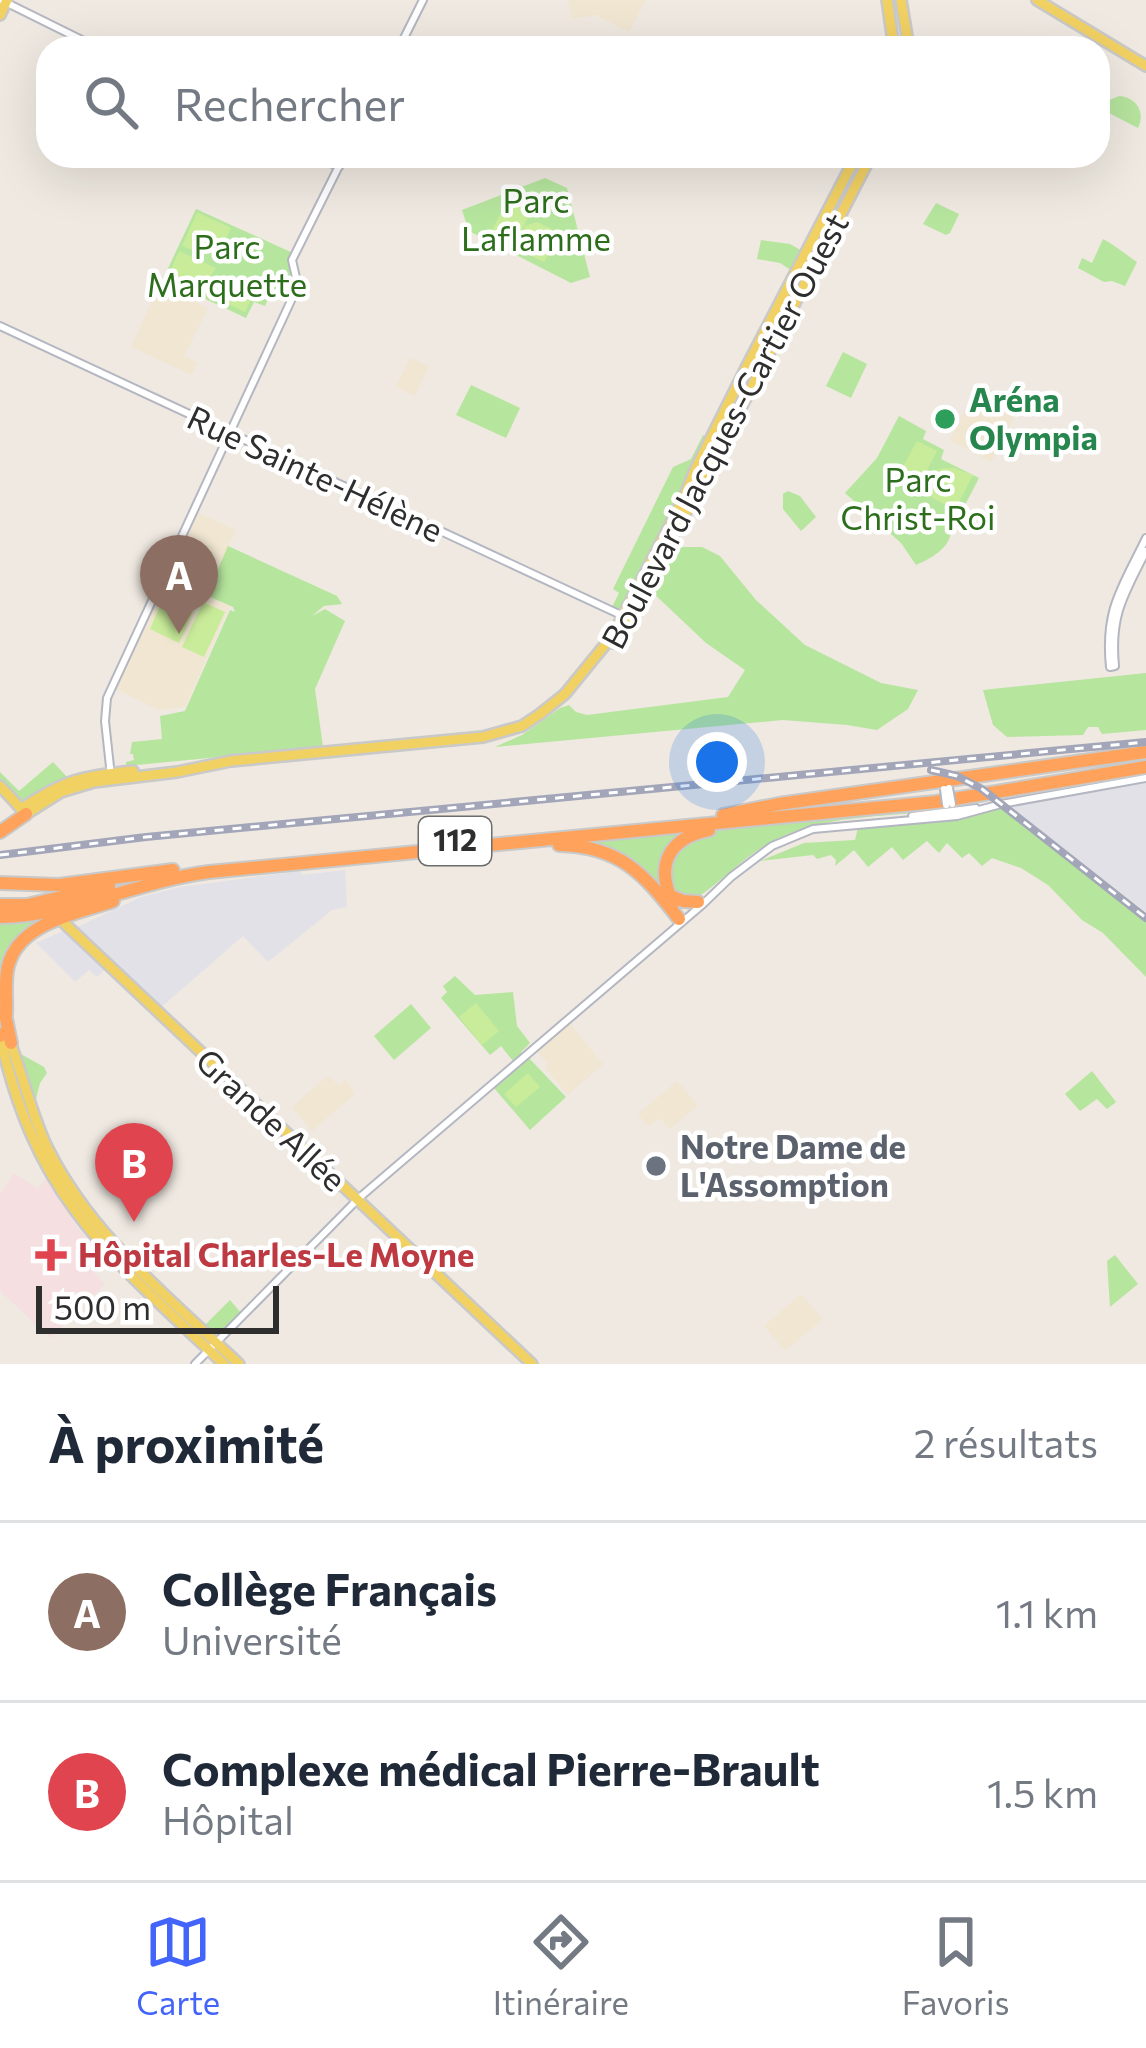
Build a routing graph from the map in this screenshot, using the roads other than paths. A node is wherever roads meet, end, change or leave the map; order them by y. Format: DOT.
graph roads {
  1 [pos="423,0"];
  2 [pos="887,0"];
  3 [pos="901,0"];
  4 [pos="1036,0"];
  5 [pos="1048,0"];
  6 [pos="4,1"];
  7 [pos="0,15"];
  8 [pos="74,36"];
  9 [pos="405,36"];
  10 [pos="892,36"];
  11 [pos="907,36"];
  12 [pos="1098,36"];
  13 [pos="1103,36"];
  14 [pos="1110,40"];
  15 [pos="1110,43"];
  16 [pos="1146,64"];
  17 [pos="338,168"];
  18 [pos="850,168"];
  19 [pos="865,168"];
  20 [pos="0,326"];
  21 [pos="230,434"];
  22 [pos="1146,538"];
  23 [pos="1146,551"];
  24 [pos="627,618"];
  25 [pos="1146,760"];
  26 [pos="111,776"];
  27 [pos="1146,778"];
  28 [pos="946,785"];
  29 [pos="0,787"];
  30 [pos="949,811"];
  31 [pos="24,812"];
  32 [pos="722,816"];
  33 [pos="775,818"];
  34 [pos="0,828"];
  35 [pos="523,842"];
  36 [pos="173,874"];
  37 [pos="730,878"];
  38 [pos="0,884"];
  39 [pos="669,895"];
  40 [pos="698,902"];
  41 [pos="0,905"];
  42 [pos="84,912"];
  43 [pos="0,917"];
  44 [pos="682,919"];
  45 [pos="65,924"];
  46 [pos="0,990"];
  47 [pos="6,1015"];
  48 [pos="3,1037"];
  49 [pos="357,1199"];
  50 [pos="213,1347"];
  51 [pos="195,1364"];
  52 [pos="224,1364"];
  53 [pos="238,1364"];
  54 [pos="532,1364"];
  1 -- 9 [label="street"];
  2 -- 10 [label="main road"];
  3 -- 11 [label="main road"];
  4 -- 12 [label="main road"];
  5 -- 13 [label="main road"];
  6 -- 7 [label="main road"];
  6 -- 8 [label="street"];
  14 -- 16 [label="main road"];
  15 -- 16 [label="main road"];
  17 -- 21 [label="street"];
  18 -- 24 [label="main road, Boulevard Jacques-Cartier Ouest"];
  19 -- 24 [label="main road, Boulevard Jacques-Cartier Ouest"];
  20 -- 21 [label="street, Rue Sainte-Hélène"];
  21 -- 24 [label="street, Rue Sainte-Hélène"];
  21 -- 26 [label="street"];
  22 -- 23 [label="street"];
  24 -- 26 [label="main road, Boulevard Jacques-Cartier Ouest"];
  25 -- 28 [label="highway"];
  25 -- 32 [label="highway, 112"];
  25 -- 33 [label="highway, 112"];
  26 -- 31 [label="main road, Boulevard Jacques-Cartier Ouest"];
  27 -- 30 [label="street"];
  28 -- 30 [label="street, bridge"];
  28 -- 32 [label="highway"];
  29 -- 31 [label="main road"];
  30 -- 37 [label="street"];
  31 -- 34 [label="highway"];
  32 -- 36 [label="highway, 112"];
  33 -- 35 [label="highway, 112"];
  33 -- 39 [label="highway"];
  35 -- 36 [label="highway, 112"];
  35 -- 44 [label="highway"];
  36 -- 38 [label="highway"];
  36 -- 41 [label="highway"];
  36 -- 42 [label="highway"];
  36 -- 43 [label="highway, 112"];
  37 -- 40 [label="street"];
  37 -- 44 [label="street"];
  39 -- 40 [label="highway"];
  39 -- 44 [label="highway"];
  40 -- 44 [label="street"];
  42 -- 45 [label="highway"];
  42 -- 47 [label="highway"];
  44 -- 49 [label="street"];
  45 -- 49 [label="main road, Grande Allée"];
  46 -- 47 [label="highway"];
  47 -- 48 [label="highway"];
  48 -- 50 [label="main road"];
  49 -- 50 [label="street"];
  49 -- 54 [label="main road, Grande Allée"];
  50 -- 51 [label="street"];
  50 -- 52 [label="main road"];
  50 -- 53 [label="main road"];
}
